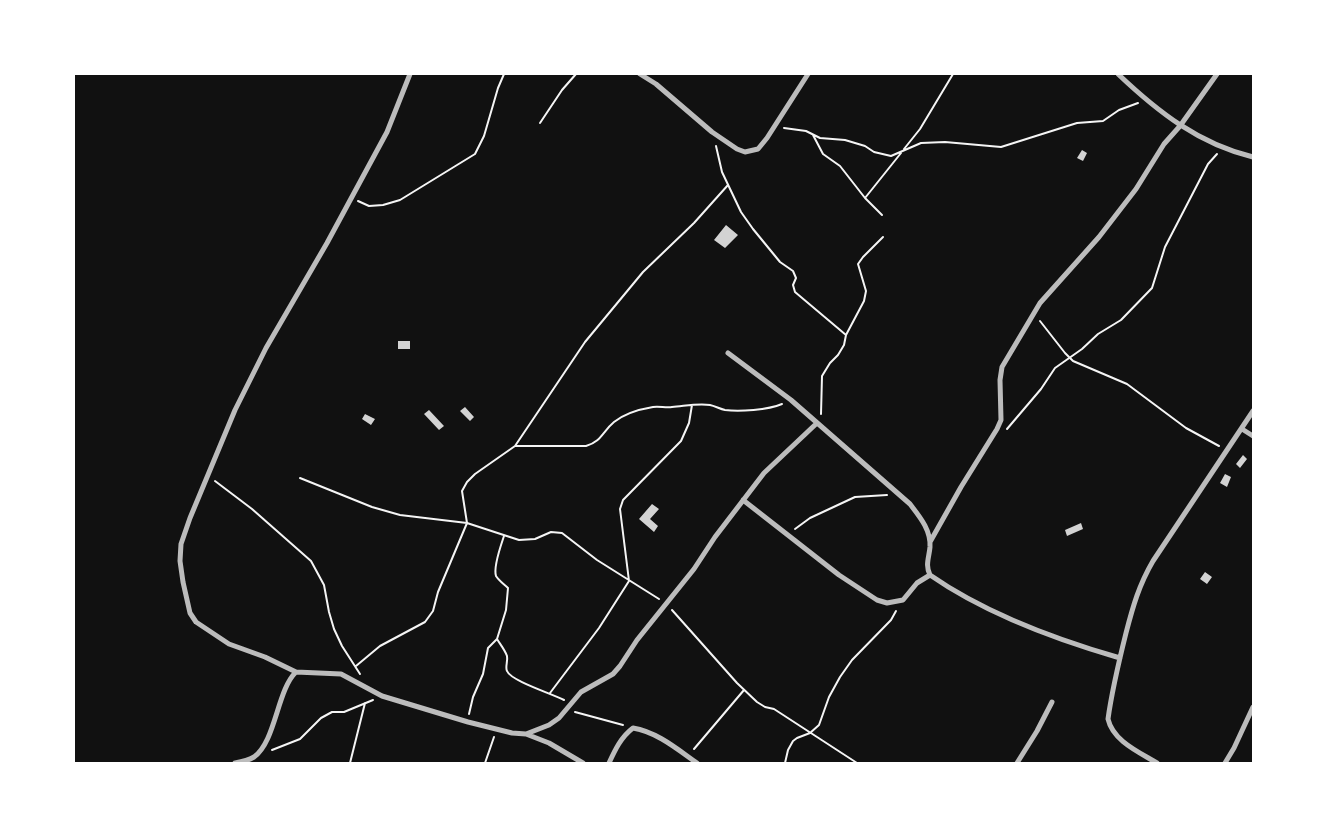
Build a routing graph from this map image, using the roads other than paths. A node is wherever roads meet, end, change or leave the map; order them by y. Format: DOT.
graph roads {
  1 [pos="410,74"];
  2 [pos="640,74"];
  3 [pos="808,74"];
  4 [pos="1118,74"];
  5 [pos="1217,74"];
  6 [pos="1180,126"];
  7 [pos="1253,157"];
  8 [pos="728,353"];
  9 [pos="1253,411"];
  10 [pos="819,424"];
  11 [pos="1242,429"];
  12 [pos="1253,436"];
  13 [pos="743,500"];
  14 [pos="930,542"];
  15 [pos="930,575"];
  16 [pos="1120,658"];
  17 [pos="296,672"];
  18 [pos="1052,702"];
  19 [pos="1253,707"];
  20 [pos="526,734"];
  21 [pos="235,763"];
  22 [pos="583,763"];
  23 [pos="609,763"];
  24 [pos="697,763"];
  25 [pos="1017,763"];
  26 [pos="1157,763"];
  27 [pos="1225,763"];
  1 -- 17 [label="street"];
  2 -- 3 [label="street"];
  4 -- 6 [label="street"];
  5 -- 6 [label="street"];
  6 -- 7 [label="street"];
  6 -- 14 [label="street"];
  8 -- 10 [label="street"];
  9 -- 11 [label="street"];
  10 -- 13 [label="street"];
  10 -- 14 [label="street"];
  11 -- 12 [label="street"];
  11 -- 16 [label="street"];
  13 -- 15 [label="street"];
  13 -- 20 [label="street"];
  14 -- 15 [label="street"];
  15 -- 16 [label="street"];
  16 -- 26 [label="street"];
  17 -- 20 [label="street"];
  17 -- 21 [label="street"];
  18 -- 25 [label="street"];
  19 -- 27 [label="street"];
  20 -- 22 [label="street"];
  23 -- 24 [label="street"];
}
